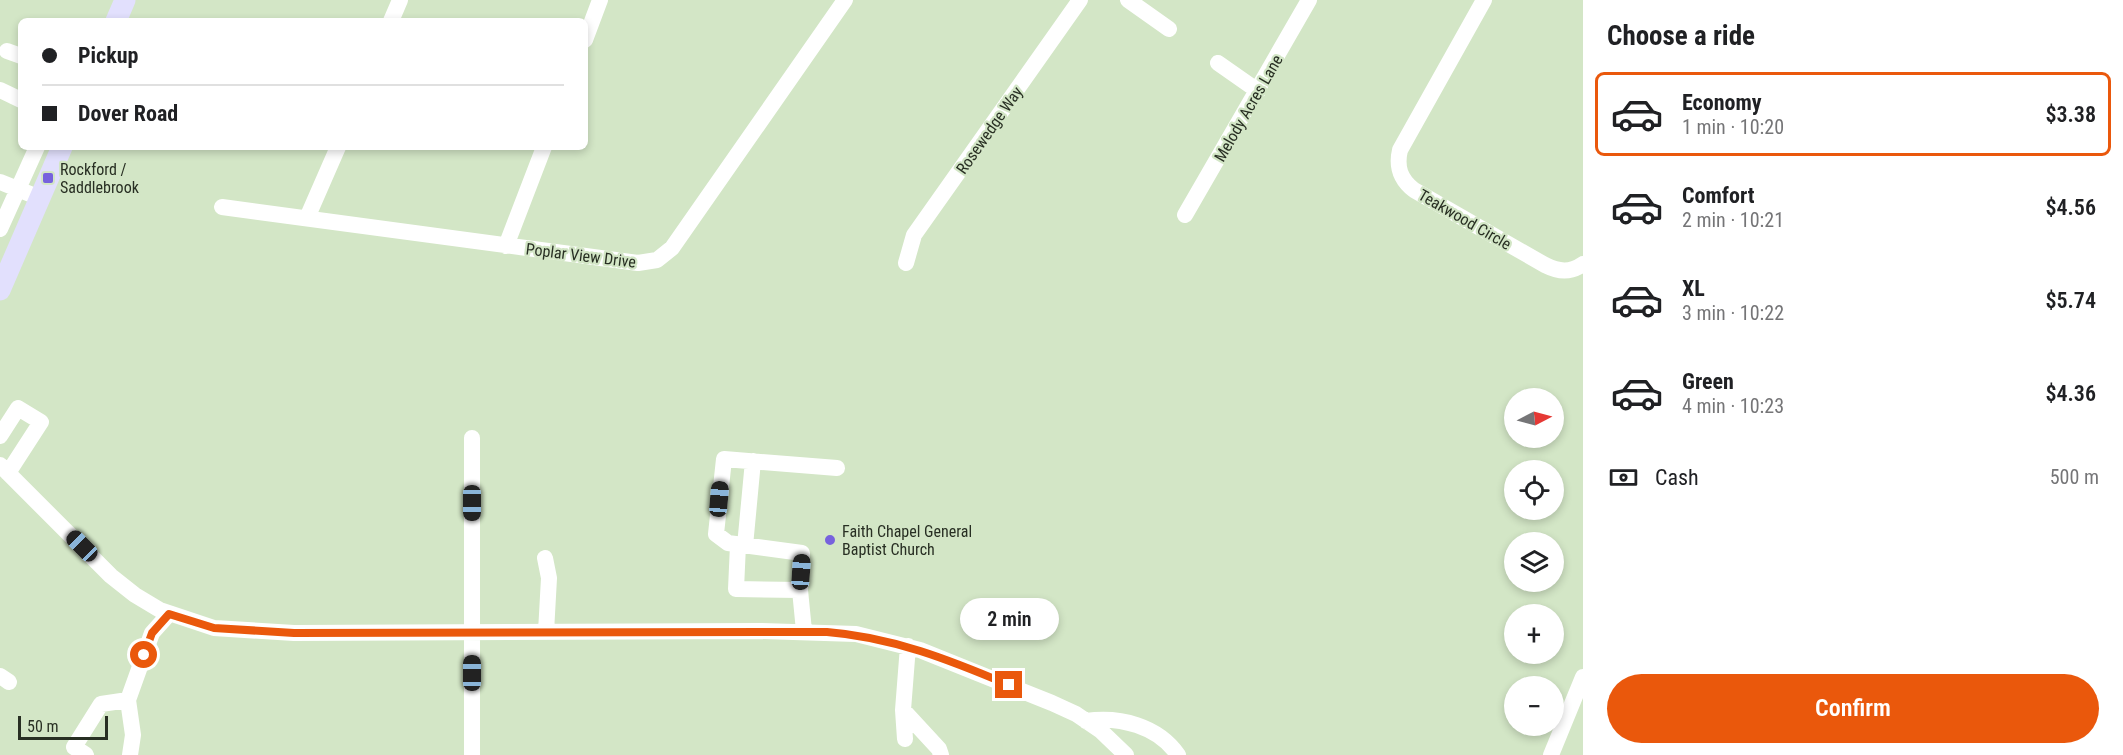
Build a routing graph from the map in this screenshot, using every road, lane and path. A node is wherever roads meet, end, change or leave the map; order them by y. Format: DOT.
graph roads {
  1 [pos="125,0"];
  2 [pos="400,0"];
  3 [pos="600,0"];
  4 [pos="845,0"];
  5 [pos="1080,0"];
  6 [pos="1128,0"];
  7 [pos="1310,0"];
  8 [pos="1484,0"];
  9 [pos="117,18"];
  10 [pos="392,18"];
  11 [pos="1169,29"];
  12 [pos="588,32"];
  13 [pos="1218,63"];
  14 [pos="0,90"];
  15 [pos="1258,91"];
  16 [pos="18,99"];
  17 [pos="36,150"];
  18 [pos="61,150"];
  19 [pos="337,150"];
  20 [pos="543,150"];
  21 [pos="0,182"];
  22 [pos="18,189"];
  23 [pos="40,198"];
  24 [pos="222,207"];
  25 [pos="1185,215"];
  26 [pos="307,218"];
  27 [pos="0,229"];
  28 [pos="506,246"];
  29 [pos="906,263"];
  30 [pos="1583,264"];
  31 [pos="0,290"];
  32 [pos="0,436"];
  33 [pos="472,438"];
  34 [pos="753,461"];
  35 [pos="837,468"];
  36 [pos="4,469"];
  37 [pos="737,545"];
  38 [pos="545,558"];
  39 [pos="800,590"];
  40 [pos="169,614"];
  41 [pos="804,631"];
  42 [pos="471,632"];
  43 [pos="546,632"];
  44 [pos="908,646"];
  45 [pos="1583,677"];
  46 [pos="128,700"];
  47 [pos="903,710"];
  48 [pos="1086,721"];
  49 [pos="905,738"];
  50 [pos="1551,754"];
  51 [pos="86,755"];
  52 [pos="130,755"];
  53 [pos="472,755"];
  54 [pos="941,755"];
  55 [pos="1126,755"];
  56 [pos="1178,755"];
  1 -- 9 [label="main road"];
  2 -- 10 [label="street"];
  3 -- 12 [label="street"];
  4 -- 28 [label="street, Poplar View Drive"];
  5 -- 29 [label="street, Rosewedge Way"];
  6 -- 11 [label="street"];
  7 -- 15 [label="street, Melody Acres Lane"];
  8 -- 30 [label="street, Teakwood Circle"];
  13 -- 15 [label="street"];
  14 -- 16 [label="street"];
  15 -- 25 [label="street, Melody Acres Lane"];
  17 -- 22 [label="street"];
  18 -- 23 [label="main road"];
  19 -- 26 [label="street"];
  20 -- 28 [label="street"];
  21 -- 22 [label="street"];
  22 -- 23 [label="street"];
  22 -- 27 [label="street"];
  23 -- 31 [label="main road"];
  24 -- 26 [label="street, Poplar View Drive"];
  26 -- 28 [label="street, Poplar View Drive"];
  32 -- 36 [label="street"];
  33 -- 42 [label="street"];
  34 -- 35 [label="street"];
  34 -- 37 [label="street"];
  34 -- 37 [label="street"];
  36 -- 40 [label="street"];
  37 -- 39 [label="street"];
  37 -- 39 [label="street"];
  38 -- 43 [label="street"];
  39 -- 41 [label="street"];
  40 -- 42 [label="street"];
  40 -- 46 [label="street"];
  41 -- 43 [label="street"];
  41 -- 44 [label="street"];
  42 -- 43 [label="street"];
  42 -- 53 [label="street"];
  44 -- 47 [label="street"];
  44 -- 48 [label="street"];
  45 -- 50 [label="street"];
  46 -- 51 [label="street"];
  46 -- 52 [label="street"];
  47 -- 49 [label="street"];
  47 -- 54 [label="street"];
  48 -- 55 [label="street"];
  48 -- 56 [label="street"];
}
